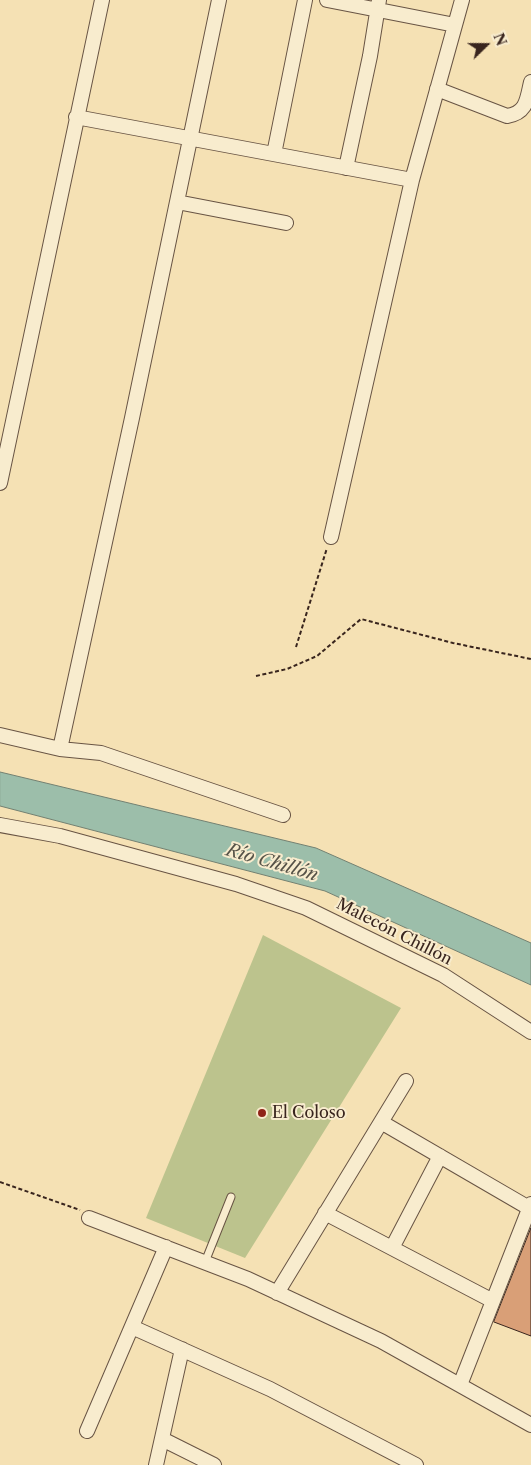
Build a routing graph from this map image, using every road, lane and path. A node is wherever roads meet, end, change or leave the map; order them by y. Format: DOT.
graph roads {
  1 [pos="102,0"];
  2 [pos="219,0"];
  3 [pos="304,0"];
  4 [pos="327,0"];
  5 [pos="462,0"];
  6 [pos="379,5"];
  7 [pos="455,25"];
  8 [pos="531,82"];
  9 [pos="437,88"];
  10 [pos="76,117"];
  11 [pos="190,137"];
  12 [pos="274,154"];
  13 [pos="346,168"];
  14 [pos="412,180"];
  15 [pos="177,202"];
  16 [pos="286,223"];
  17 [pos="0,483"];
  18 [pos="331,537"];
  19 [pos="296,647"];
  20 [pos="531,659"];
  21 [pos="256,676"];
  22 [pos="0,735"];
  23 [pos="60,749"];
  24 [pos="283,815"];
  25 [pos="0,825"];
  26 [pos="531,1032"];
  27 [pos="406,1081"];
  28 [pos="381,1122"];
  29 [pos="440,1156"];
  30 [pos="0,1182"];
  31 [pos="231,1197"];
  32 [pos="530,1206"];
  33 [pos="326,1214"];
  34 [pos="89,1218"];
  35 [pos="166,1247"];
  36 [pos="392,1248"];
  37 [pos="205,1262"];
  38 [pos="277,1293"];
  39 [pos="493,1301"];
  40 [pos="132,1327"];
  41 [pos="182,1350"];
  42 [pos="460,1385"];
  43 [pos="531,1425"];
  44 [pos="87,1431"];
  45 [pos="162,1439"];
  46 [pos="156,1465"];
  47 [pos="214,1465"];
  48 [pos="416,1465"];
  1 -- 10 [label="street"];
  2 -- 11 [label="street"];
  3 -- 12 [label="street"];
  4 -- 6 [label="street"];
  5 -- 7 [label="street"];
  6 -- 7 [label="street"];
  6 -- 13 [label="street"];
  7 -- 9 [label="street"];
  8 -- 9 [label="street"];
  9 -- 14 [label="street"];
  10 -- 11 [label="street"];
  10 -- 17 [label="street"];
  11 -- 12 [label="street"];
  11 -- 15 [label="street"];
  12 -- 13 [label="street"];
  13 -- 14 [label="street"];
  14 -- 18 [label="street"];
  15 -- 16 [label="street"];
  15 -- 23 [label="street"];
  18 -- 19 [label="path"];
  20 -- 21 [label="path"];
  22 -- 23 [label="street"];
  23 -- 24 [label="street"];
  25 -- 26 [label="street, Malecón Chillón"];
  27 -- 28 [label="street"];
  28 -- 29 [label="street"];
  28 -- 33 [label="street"];
  29 -- 32 [label="street"];
  29 -- 36 [label="street"];
  30 -- 34 [label="path"];
  31 -- 37 [label="lane"];
  32 -- 39 [label="street"];
  33 -- 36 [label="street"];
  33 -- 38 [label="street"];
  34 -- 35 [label="street"];
  35 -- 37 [label="street"];
  35 -- 40 [label="street"];
  36 -- 39 [label="street"];
  37 -- 38 [label="street"];
  38 -- 42 [label="street"];
  39 -- 42 [label="street"];
  40 -- 41 [label="street"];
  40 -- 44 [label="street"];
  41 -- 45 [label="street"];
  41 -- 48 [label="street"];
  42 -- 43 [label="street"];
  45 -- 46 [label="street"];
  45 -- 47 [label="street"];
}
